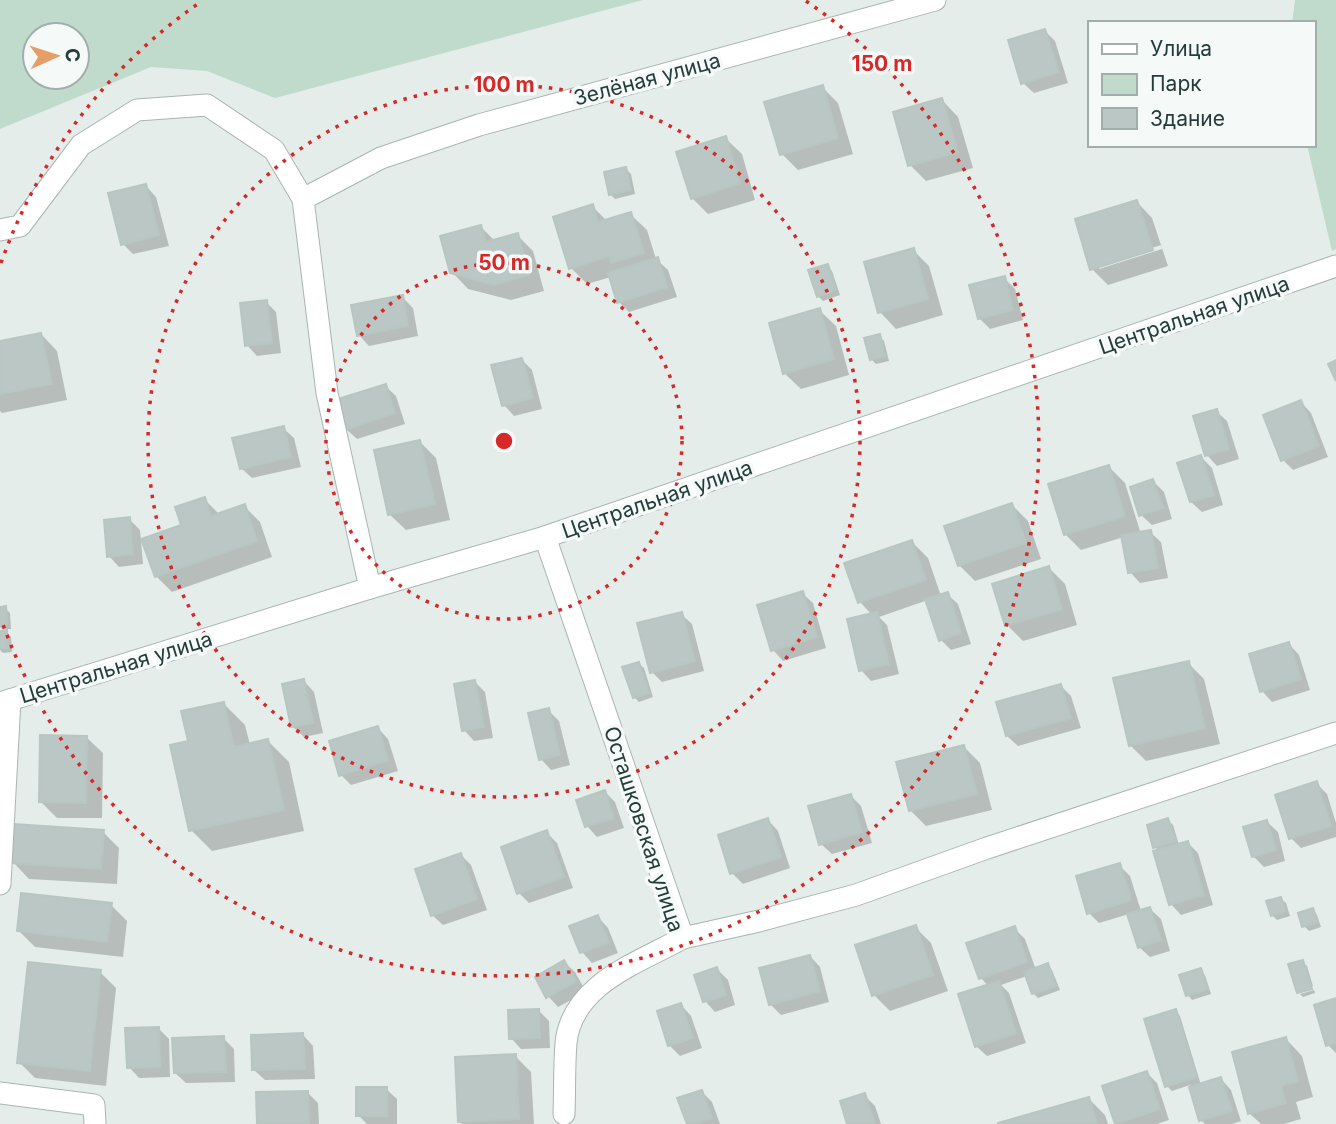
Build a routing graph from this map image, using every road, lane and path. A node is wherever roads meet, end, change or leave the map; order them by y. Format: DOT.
graph roads {
  1 [pos="935,0"];
  2 [pos="303,199"];
  3 [pos="0,230"];
  4 [pos="1336,266"];
  5 [pos="545,537"];
  6 [pos="370,589"];
  7 [pos="5,701"];
  8 [pos="1336,733"];
  9 [pos="0,884"];
  10 [pos="682,939"];
  11 [pos="0,1093"];
  12 [pos="564,1114"];
  13 [pos="95,1124"];
  1 -- 2 [label="street, Зелёная улица"];
  2 -- 3 [label="street"];
  2 -- 6 [label="street"];
  4 -- 5 [label="street, Центральная улица"];
  5 -- 6 [label="street, Центральная улица"];
  5 -- 10 [label="street, Осташковская улица"];
  6 -- 7 [label="street, Центральная улица"];
  7 -- 9 [label="street"];
  8 -- 10 [label="street"];
  10 -- 12 [label="street, Осташковская улица"];
  11 -- 13 [label="street"];
}
